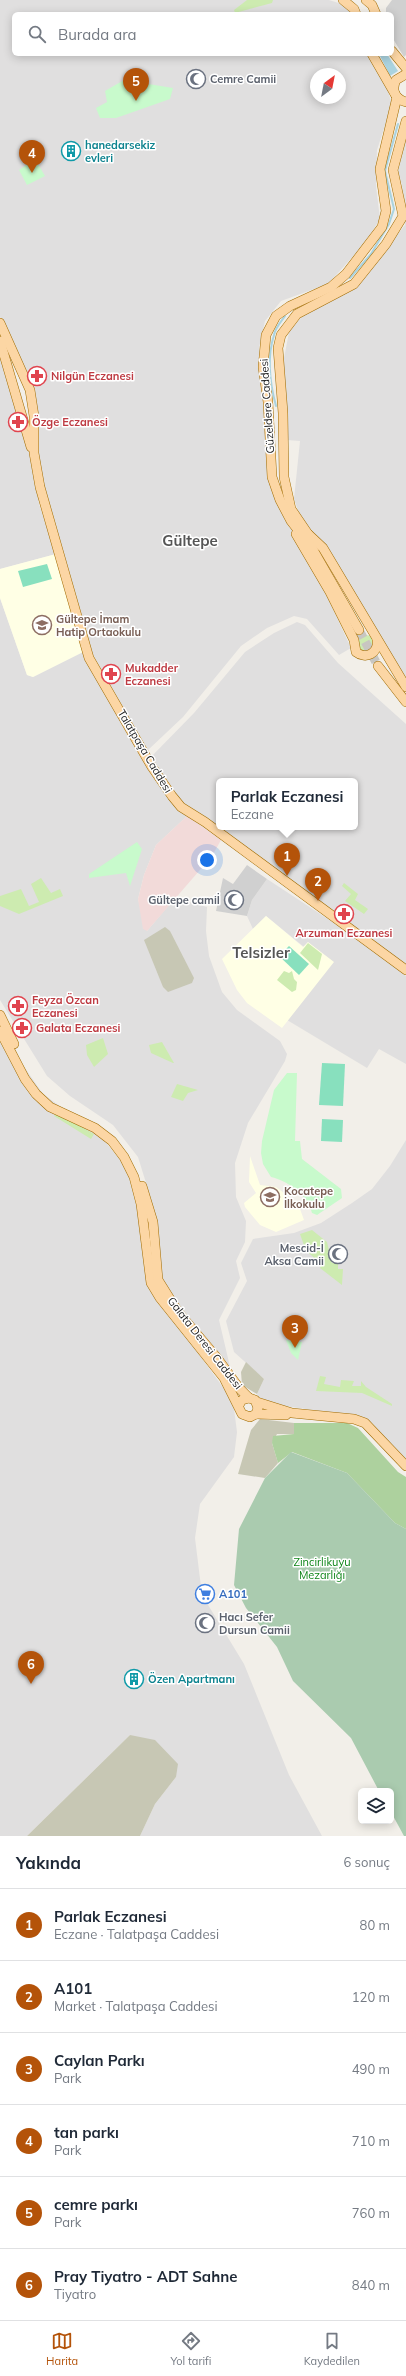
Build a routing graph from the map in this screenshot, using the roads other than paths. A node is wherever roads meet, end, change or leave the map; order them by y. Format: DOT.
graph roads {
  1 [pos="343,0"];
  2 [pos="366,0"];
  3 [pos="355,12"];
  4 [pos="375,12"];
  5 [pos="394,53"];
  6 [pos="373,56"];
  7 [pos="406,68"];
  8 [pos="406,74"];
  9 [pos="396,95"];
  10 [pos="406,102"];
  11 [pos="406,121"];
  12 [pos="346,274"];
  13 [pos="354,284"];
  14 [pos="0,323"];
  15 [pos="0,341"];
  16 [pos="30,390"];
  17 [pos="16,392"];
  18 [pos="33,408"];
  19 [pos="19,410"];
  20 [pos="34,453"];
  21 [pos="291,521"];
  22 [pos="307,533"];
  23 [pos="375,637"];
  24 [pos="354,640"];
  25 [pos="406,687"];
  26 [pos="406,696"];
  27 [pos="406,702"];
  28 [pos="406,970"];
  29 [pos="0,1015"];
  30 [pos="0,1031"];
  31 [pos="199,1340"];
  32 [pos="253,1400"];
  33 [pos="239,1405"];
  34 [pos="292,1413"];
  35 [pos="256,1414"];
  36 [pos="406,1466"];
  1 -- 3 [label="main road"];
  2 -- 4 [label="main road"];
  5 -- 7 [label="main road"];
  6 -- 9 [label="main road"];
  8 -- 9 [label="main road, Güzeldere Caddesi"];
  9 -- 10 [label="main road"];
  9 -- 12 [label="main road, Güzeldere Caddesi"];
  11 -- 13 [label="main road, Güzeldere Caddesi"];
  12 -- 13 [label="main road"];
  12 -- 21 [label="main road, Güzeldere Caddesi"];
  13 -- 22 [label="main road, Güzeldere Caddesi"];
  14 -- 16 [label="main road"];
  15 -- 17 [label="main road"];
  16 -- 17 [label="main road"];
  16 -- 18 [label="main road, Talatpaşa Caddesi"];
  17 -- 19 [label="main road, Talatpaşa Caddesi"];
  18 -- 19 [label="main road"];
  18 -- 20 [label="main road, Talatpaşa Caddesi"];
  19 -- 20 [label="main road, Talatpaşa Caddesi"];
  20 -- 28 [label="main road, Talatpaşa Caddesi"];
  21 -- 22 [label="main road, Güzeldere Caddesi"];
  21 -- 24 [label="main road"];
  22 -- 23 [label="main road"];
  23 -- 24 [label="main road"];
  23 -- 24 [label="main road"];
  23 -- 25 [label="main road"];
  26 -- 27 [label="main road"];
  29 -- 31 [label="main road, Galata Deresi Caddesi"];
  30 -- 31 [label="main road, Galata Deresi Caddesi"];
  31 -- 32 [label="main road, Galata Deresi Caddesi"];
  31 -- 33 [label="main road, Galata Deresi Caddesi"];
  32 -- 33 [label="main road"];
  32 -- 34 [label="main road"];
  32 -- 35 [label="main road"];
  33 -- 35 [label="main road"];
  34 -- 35 [label="main road"];
  34 -- 36 [label="main road"];
}
